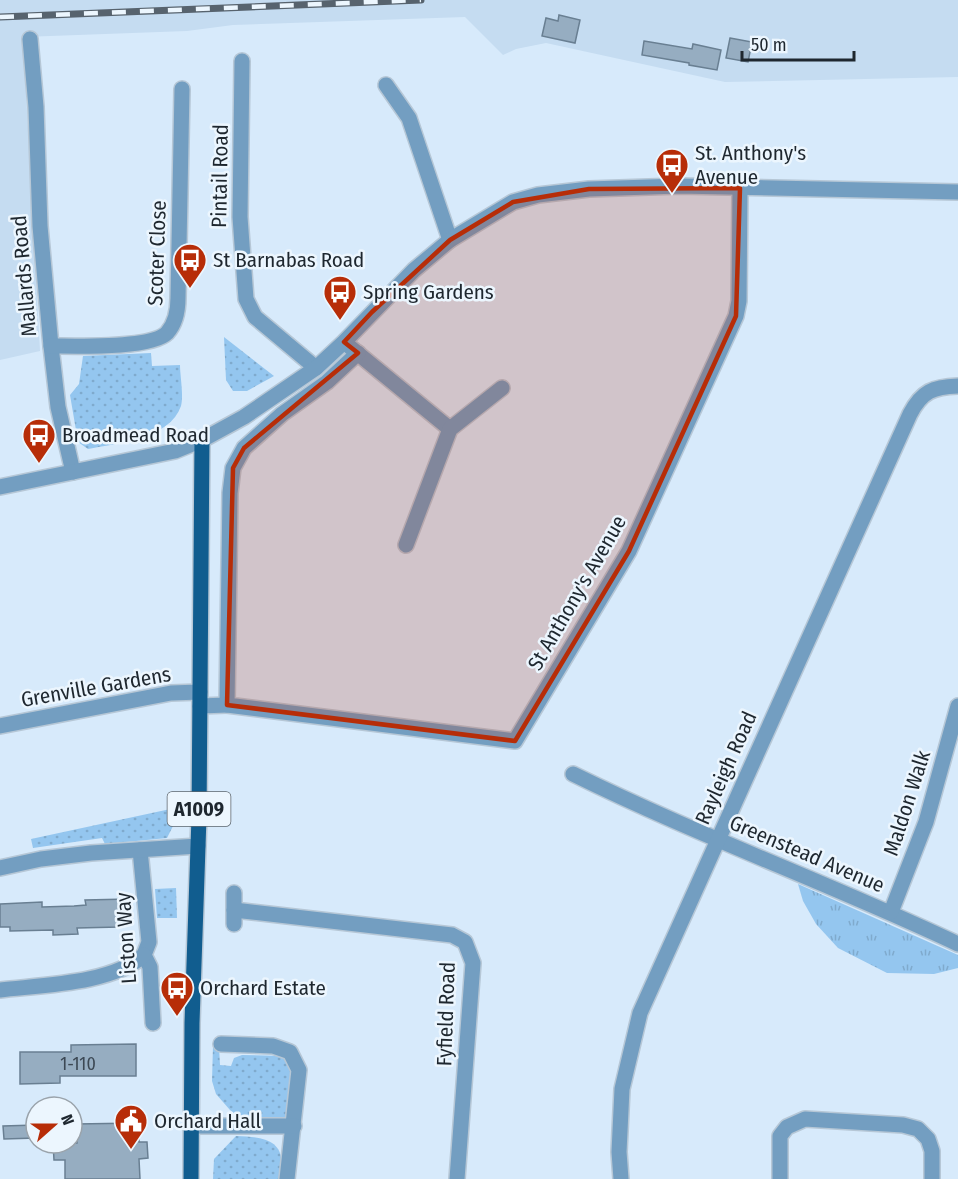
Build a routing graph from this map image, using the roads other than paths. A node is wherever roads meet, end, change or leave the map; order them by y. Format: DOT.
graph roads {
  1 [pos="30,39"];
  2 [pos="242,61"];
  3 [pos="386,85"];
  4 [pos="182,89"];
  5 [pos="740,188"];
  6 [pos="958,192"];
  7 [pos="450,240"];
  8 [pos="344,342"];
  9 [pos="51,346"];
  10 [pos="358,353"];
  11 [pos="316,368"];
  12 [pos="958,386"];
  13 [pos="502,388"];
  14 [pos="450,429"];
  15 [pos="202,440"];
  16 [pos="72,472"];
  17 [pos="0,487"];
  18 [pos="406,545"];
  19 [pos="200,699"];
  20 [pos="227,705"];
  21 [pos="958,706"];
  22 [pos="0,726"];
  23 [pos="573,774"];
  24 [pos="717,838"];
  25 [pos="198,846"];
  26 [pos="140,850"];
  27 [pos="0,868"];
  28 [pos="234,893"];
  29 [pos="891,912"];
  30 [pos="958,944"];
  31 [pos="144,956"];
  32 [pos="0,990"];
  33 [pos="153,1023"];
  34 [pos="221,1044"];
  35 [pos="192,1126"];
  36 [pos="294,1126"];
  37 [pos="191,1179"];
  38 [pos="287,1179"];
  39 [pos="457,1179"];
  40 [pos="621,1179"];
  41 [pos="780,1179"];
  42 [pos="932,1179"];
  1 -- 9 [label="street, Mallards Road"];
  2 -- 11 [label="street, Pintail Road"];
  3 -- 7 [label="street"];
  4 -- 9 [label="street, Scoter Close"];
  5 -- 6 [label="street"];
  5 -- 7 [label="street"];
  5 -- 20 [label="street, St Anthony's Avenue"];
  7 -- 8 [label="street"];
  8 -- 10 [label="street"];
  8 -- 11 [label="street"];
  9 -- 16 [label="street, Mallards Road"];
  10 -- 14 [label="street"];
  10 -- 20 [label="street"];
  11 -- 15 [label="street"];
  12 -- 24 [label="street, Rayleigh Road"];
  13 -- 14 [label="street"];
  14 -- 18 [label="street"];
  15 -- 16 [label="street"];
  15 -- 19 [label="main road, A1009"];
  16 -- 17 [label="street"];
  19 -- 20 [label="street, St Anthony's Avenue"];
  19 -- 22 [label="street, Grenville Gardens"];
  19 -- 25 [label="main road, A1009"];
  21 -- 29 [label="street, Maldon Walk"];
  23 -- 24 [label="street, Greenstead Avenue"];
  24 -- 29 [label="street, Greenstead Avenue"];
  24 -- 40 [label="street, Rayleigh Road"];
  25 -- 26 [label="street"];
  25 -- 35 [label="main road, A1009"];
  26 -- 27 [label="street"];
  26 -- 31 [label="street, Liston Way"];
  28 -- 39 [label="street, Fyfield Road"];
  29 -- 30 [label="street, Greenstead Avenue"];
  31 -- 32 [label="street"];
  31 -- 33 [label="street, Liston Way"];
  34 -- 36 [label="street"];
  35 -- 36 [label="street"];
  35 -- 37 [label="main road, A1009"];
  36 -- 38 [label="street"];
  41 -- 42 [label="street"];
}
